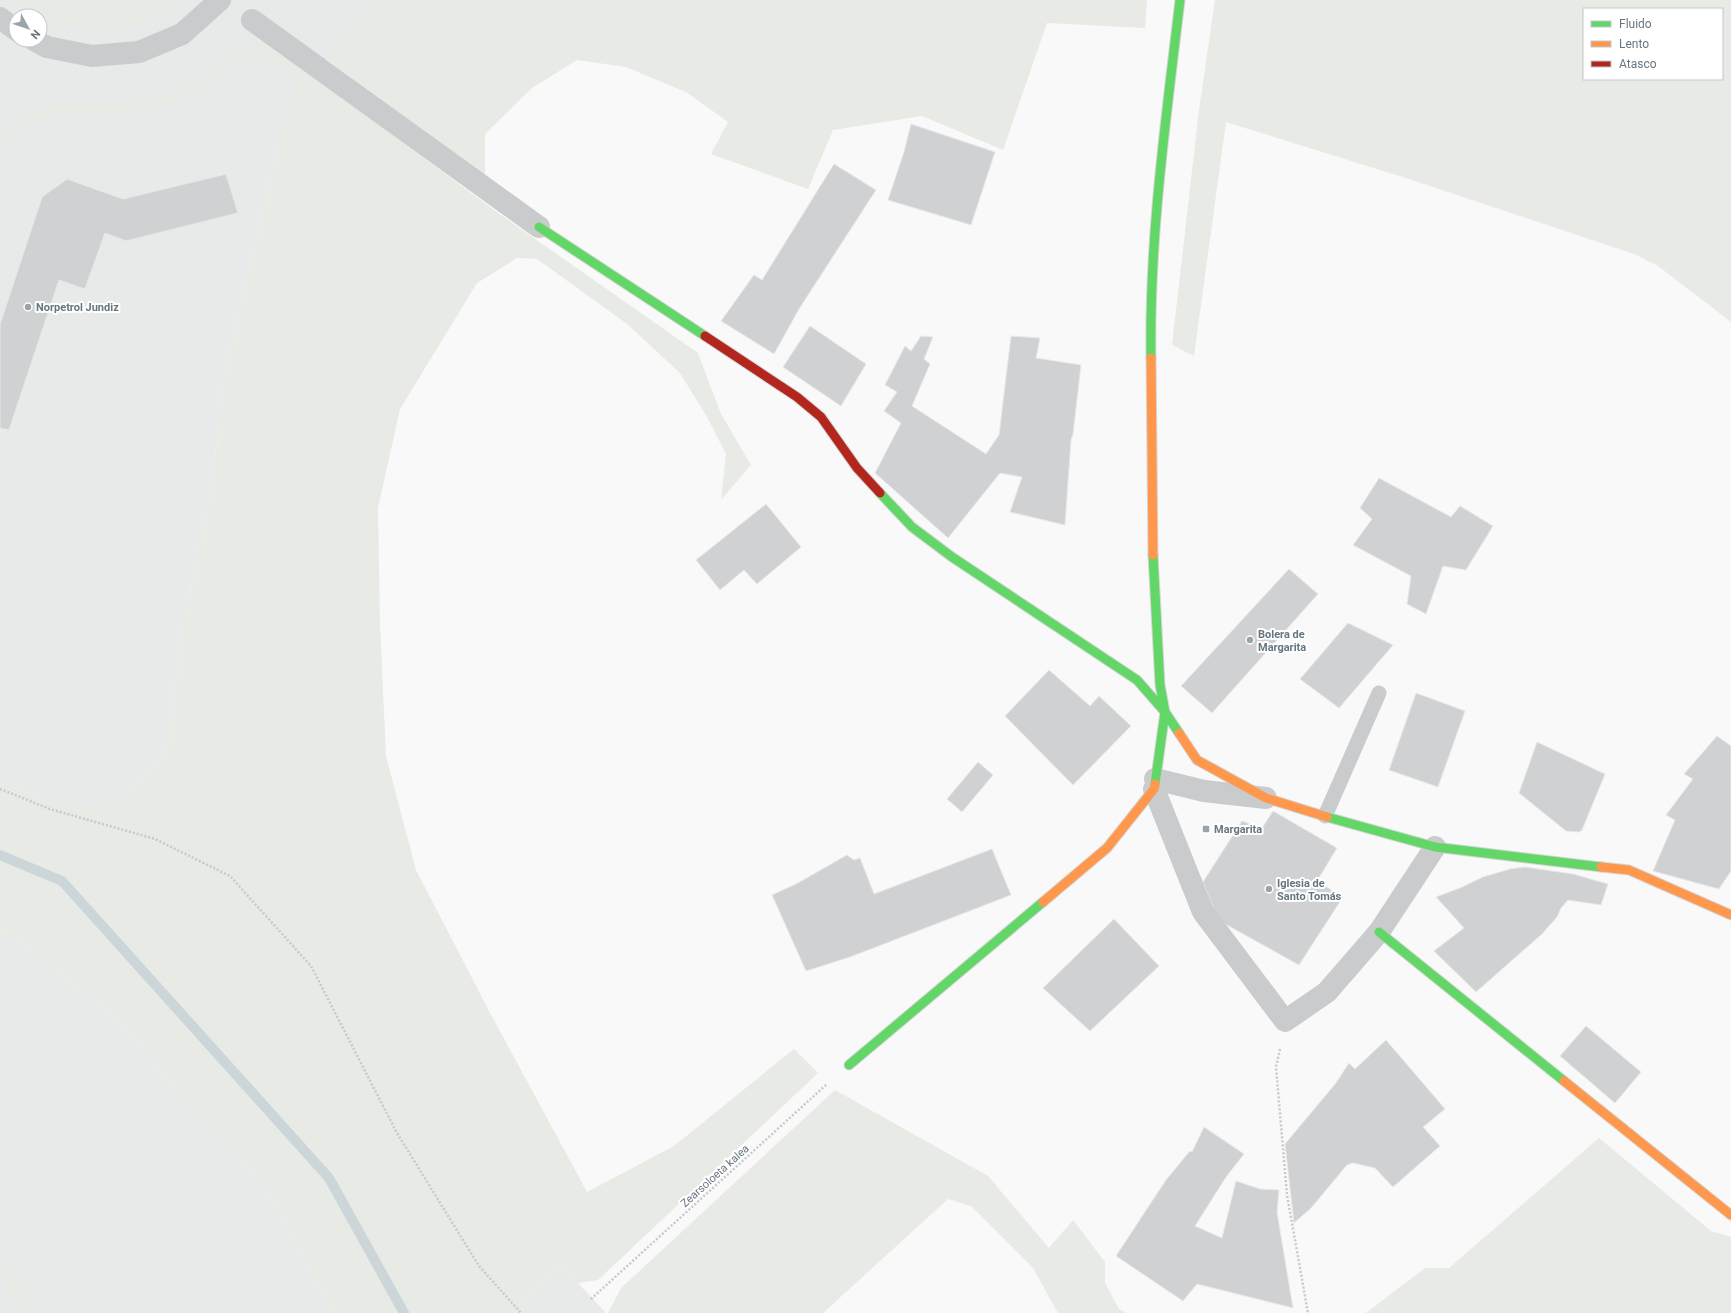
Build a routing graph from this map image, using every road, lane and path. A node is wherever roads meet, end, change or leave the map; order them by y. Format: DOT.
graph roads {
  1 [pos="220,0"];
  2 [pos="1180,0"];
  3 [pos="252,20"];
  4 [pos="48,47"];
  5 [pos="539,227"];
  6 [pos="1379,693"];
  7 [pos="1165,712"];
  8 [pos="1155,784"];
  9 [pos="0,789"];
  10 [pos="1266,798"];
  11 [pos="1325,816"];
  12 [pos="1435,847"];
  13 [pos="1731,915"];
  14 [pos="1379,932"];
  15 [pos="1285,1021"];
  16 [pos="849,1064"];
  17 [pos="1731,1214"];
  18 [pos="591,1299"];
  19 [pos="521,1313"];
  20 [pos="1308,1313"];
  1 -- 4 [label="street"];
  2 -- 7 [label="street"];
  3 -- 5 [label="street"];
  5 -- 7 [label="street"];
  6 -- 11 [label="lane"];
  7 -- 8 [label="street"];
  7 -- 10 [label="street"];
  8 -- 10 [label="street"];
  8 -- 15 [label="street"];
  8 -- 16 [label="street"];
  9 -- 19 [label="path"];
  10 -- 11 [label="street"];
  11 -- 12 [label="street"];
  12 -- 13 [label="street"];
  12 -- 14 [label="street"];
  14 -- 15 [label="street"];
  14 -- 17 [label="street"];
  15 -- 20 [label="path"];
  16 -- 18 [label="path, Zearsoloeta kalea"];
}
